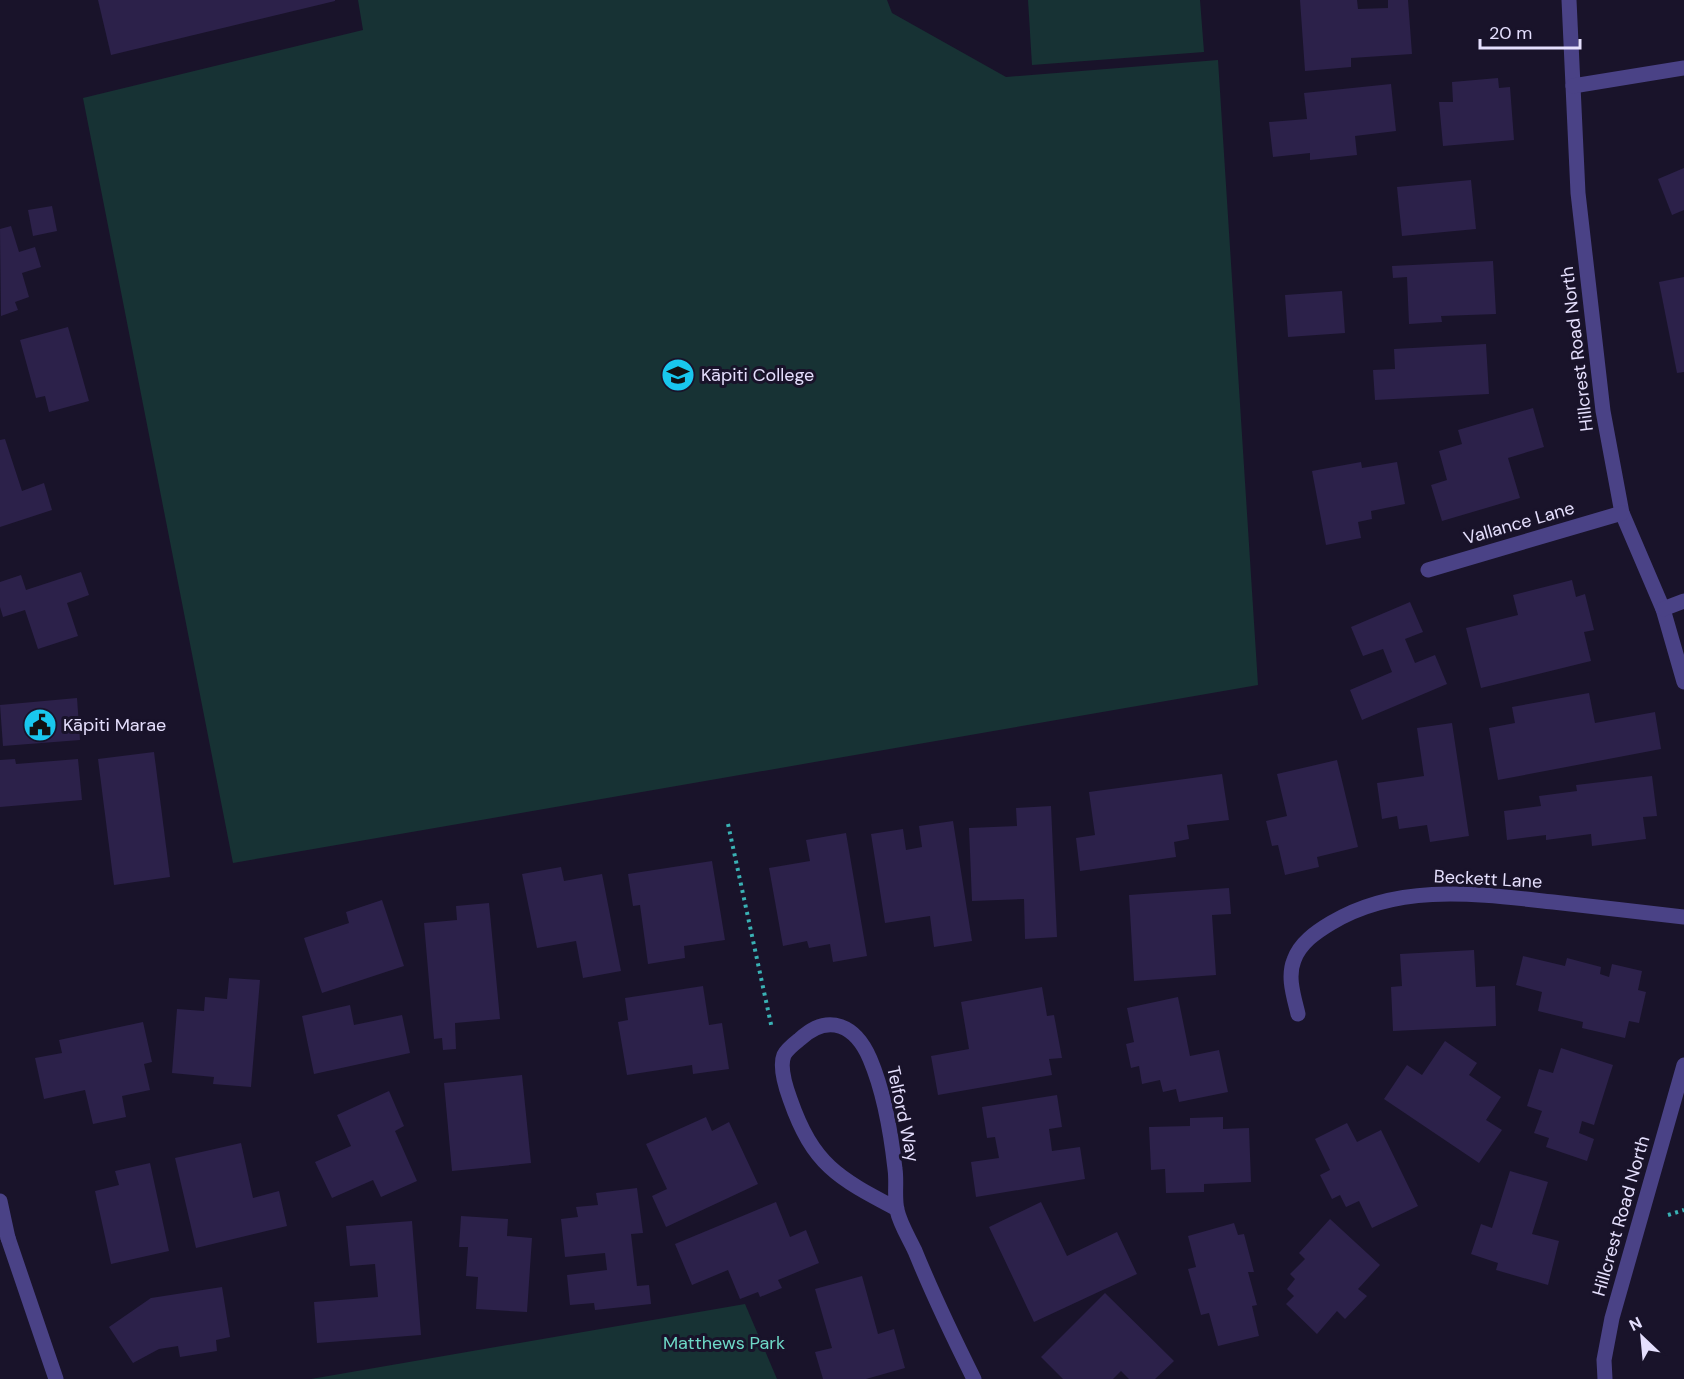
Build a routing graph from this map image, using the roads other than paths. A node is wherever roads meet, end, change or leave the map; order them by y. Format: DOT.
graph roads {
  1 [pos="1569,0"];
  2 [pos="1684,68"];
  3 [pos="1573,86"];
  4 [pos="1622,513"];
  5 [pos="1428,570"];
  6 [pos="1684,601"];
  7 [pos="1663,609"];
  8 [pos="1684,682"];
  9 [pos="1684,917"];
  10 [pos="1298,1014"];
  11 [pos="1684,1065"];
  12 [pos="0,1201"];
  13 [pos="897,1209"];
  14 [pos="56,1379"];
  15 [pos="974,1379"];
  16 [pos="1605,1379"];
  1 -- 3 [label="street, Hillcrest Road North"];
  2 -- 3 [label="street"];
  3 -- 4 [label="street, Hillcrest Road North"];
  4 -- 5 [label="street, Vallance Lane"];
  4 -- 7 [label="street, Hillcrest Road North"];
  6 -- 7 [label="street"];
  7 -- 8 [label="street, Hillcrest Road North"];
  9 -- 10 [label="street, Beckett Lane"];
  11 -- 16 [label="street, Hillcrest Road North"];
  12 -- 14 [label="street"];
  13 -- 13 [label="street, Telford Way"];
  13 -- 15 [label="street, Telford Way"];
}
